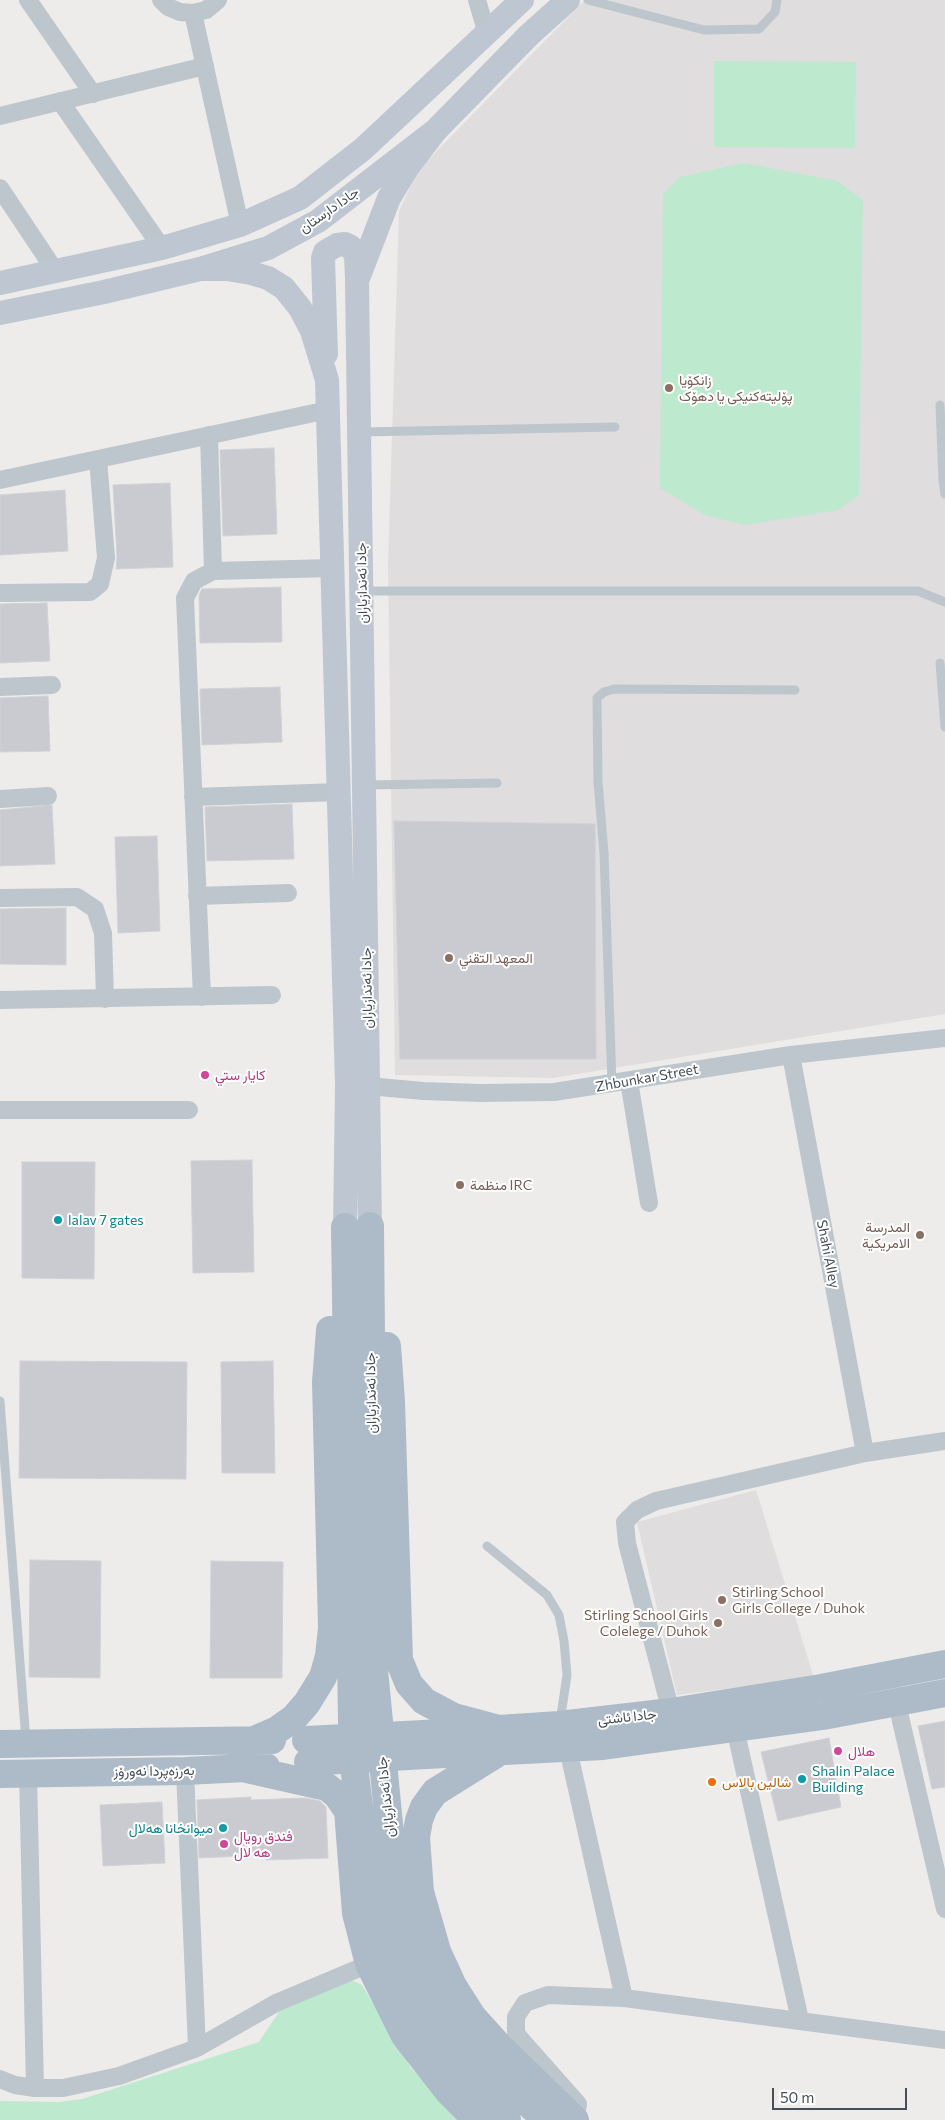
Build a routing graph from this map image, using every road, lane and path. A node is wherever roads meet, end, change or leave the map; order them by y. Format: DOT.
graph roads {
  1 [pos="28,0"];
  2 [pos="161,0"];
  3 [pos="218,0"];
  4 [pos="477,0"];
  5 [pos="522,0"];
  6 [pos="568,0"];
  7 [pos="588,0"];
  8 [pos="777,0"];
  9 [pos="193,13"];
  10 [pos="487,34"];
  11 [pos="205,66"];
  12 [pos="93,94"];
  13 [pos="60,101"];
  14 [pos="2,112"];
  15 [pos="436,130"];
  16 [pos="0,188"];
  17 [pos="240,226"];
  18 [pos="162,248"];
  19 [pos="200,269"];
  20 [pos="56,272"];
  21 [pos="357,281"];
  22 [pos="0,283"];
  23 [pos="0,313"];
  24 [pos="327,380"];
  25 [pos="940,405"];
  26 [pos="328,410"];
  27 [pos="615,427"];
  28 [pos="360,432"];
  29 [pos="208,435"];
  30 [pos="98,459"];
  31 [pos="0,480"];
  32 [pos="945,494"];
  33 [pos="333,568"];
  34 [pos="214,571"];
  35 [pos="362,591"];
  36 [pos="0,593"];
  37 [pos="945,602"];
  38 [pos="940,663"];
  39 [pos="52,686"];
  40 [pos="0,687"];
  41 [pos="795,690"];
  42 [pos="945,727"];
  43 [pos="497,783"];
  44 [pos="364,785"];
  45 [pos="339,792"];
  46 [pos="48,796"];
  47 [pos="193,797"];
  48 [pos="0,799"];
  49 [pos="288,893"];
  50 [pos="197,896"];
  51 [pos="0,898"];
  52 [pos="272,995"];
  53 [pos="202,997"];
  54 [pos="105,999"];
  55 [pos="0,1000"];
  56 [pos="945,1038"];
  57 [pos="791,1055"];
  58 [pos="621,1082"];
  59 [pos="357,1085"];
  60 [pos="0,1110"];
  61 [pos="189,1110"];
  62 [pos="649,1203"];
  63 [pos="357,1227"];
  64 [pos="0,1401"];
  65 [pos="945,1441"];
  66 [pos="865,1452"];
  67 [pos="487,1546"];
  68 [pos="945,1664"];
  69 [pos="945,1693"];
  70 [pos="897,1704"];
  71 [pos="671,1712"];
  72 [pos="735,1728"];
  73 [pos="564,1737"];
  74 [pos="254,1740"];
  75 [pos="498,1741"];
  76 [pos="13,1744"];
  77 [pos="307,1751"];
  78 [pos="247,1769"];
  79 [pos="185,1770"];
  80 [pos="28,1773"];
  81 [pos="0,1774"];
  82 [pos="380,1868"];
  83 [pos="945,1909"];
  84 [pos="369,1964"];
  85 [pos="624,1998"];
  86 [pos="800,2020"];
  87 [pos="945,2040"];
  88 [pos="197,2048"];
  89 [pos="0,2079"];
  90 [pos="35,2088"];
  91 [pos="481,2120"];
  92 [pos="507,2120"];
  93 [pos="546,2120"];
  94 [pos="575,2120"];
  1 -- 12 [label="street"];
  2 -- 9 [label="street"];
  3 -- 9 [label="street"];
  4 -- 10 [label="street"];
  5 -- 10 [label="main road, جادا دارستان"];
  6 -- 15 [label="main road, جادا دارستان"];
  7 -- 8 [label="lane"];
  9 -- 11 [label="street"];
  10 -- 17 [label="main road, جادا دارستان"];
  11 -- 12 [label="street"];
  11 -- 17 [label="street"];
  12 -- 13 [label="street"];
  13 -- 14 [label="street"];
  13 -- 18 [label="street"];
  15 -- 19 [label="main road, جادا دارستان"];
  15 -- 21 [label="main road, جادا ئەندازیاران"];
  16 -- 20 [label="street"];
  17 -- 18 [label="main road, جادا دارستان"];
  18 -- 20 [label="main road, جادا دارستان"];
  19 -- 23 [label="main road, جادا دارستان"];
  19 -- 24 [label="main road, جادا ئەندازیاران"];
  20 -- 22 [label="main road, جادا دارستان"];
  21 -- 24 [label="main road"];
  21 -- 28 [label="main road, جادا ئەندازیاران"];
  24 -- 26 [label="main road, جادا ئەندازیاران"];
  25 -- 32 [label="lane"];
  26 -- 29 [label="street"];
  26 -- 33 [label="main road, جادا ئەندازیاران"];
  27 -- 28 [label="lane"];
  28 -- 35 [label="main road, جادا ئەندازیاران"];
  29 -- 30 [label="street"];
  29 -- 34 [label="street"];
  30 -- 31 [label="street"];
  30 -- 36 [label="street"];
  33 -- 34 [label="street"];
  33 -- 45 [label="main road, جادا ئەندازیاران"];
  34 -- 47 [label="street"];
  35 -- 37 [label="lane"];
  35 -- 44 [label="main road, جادا ئەندازیاران"];
  38 -- 42 [label="lane"];
  39 -- 40 [label="street"];
  41 -- 58 [label="lane"];
  43 -- 44 [label="lane"];
  44 -- 59 [label="main road, جادا ئەندازیاران"];
  45 -- 47 [label="street"];
  45 -- 59 [label="main road, جادا ئەندازیاران"];
  46 -- 48 [label="street"];
  47 -- 50 [label="street"];
  49 -- 50 [label="street"];
  50 -- 53 [label="street"];
  51 -- 54 [label="street"];
  52 -- 53 [label="street"];
  53 -- 54 [label="street"];
  54 -- 55 [label="street"];
  56 -- 57 [label="street, Zhbunkar Street"];
  57 -- 58 [label="street, Zhbunkar Street"];
  57 -- 66 [label="street, Shahi Alley"];
  58 -- 59 [label="street, Zhbunkar Street"];
  58 -- 62 [label="street"];
  59 -- 63 [label="main road, جادا ئەندازیاران"];
  60 -- 61 [label="street"];
  63 -- 74 [label="main road"];
  63 -- 75 [label="main road"];
  63 -- 82 [label="main road, جادا ئەندازیاران"];
  64 -- 76 [label="lane"];
  65 -- 66 [label="street"];
  66 -- 71 [label="street"];
  67 -- 73 [label="lane"];
  68 -- 71 [label="main road, جادا ئاشتی"];
  69 -- 70 [label="main road, جادا ئاشتی"];
  70 -- 72 [label="main road, جادا ئاشتی"];
  70 -- 83 [label="street"];
  71 -- 73 [label="main road, جادا ئاشتی"];
  72 -- 73 [label="main road, جادا ئاشتی"];
  72 -- 86 [label="street"];
  73 -- 75 [label="main road, جادا ئاشتی"];
  73 -- 85 [label="street"];
  74 -- 76 [label="main road"];
  74 -- 77 [label="main road"];
  75 -- 77 [label="main road, جادا ئاشتی, bridge"];
  75 -- 94 [label="main road"];
  77 -- 78 [label="main road, بەرزەپردا نەورۆز"];
  78 -- 79 [label="main road, بەرزەپردا نەورۆز"];
  78 -- 84 [label="main road"];
  79 -- 80 [label="main road, بەرزەپردا نەورۆز"];
  79 -- 88 [label="street"];
  80 -- 81 [label="main road, بەرزەپردا نەورۆز"];
  80 -- 90 [label="street"];
  82 -- 92 [label="main road"];
  82 -- 93 [label="main road"];
  84 -- 88 [label="street"];
  84 -- 91 [label="main road"];
  85 -- 86 [label="street"];
  85 -- 94 [label="street"];
  86 -- 87 [label="street"];
  88 -- 90 [label="street"];
  89 -- 90 [label="street"];
}
